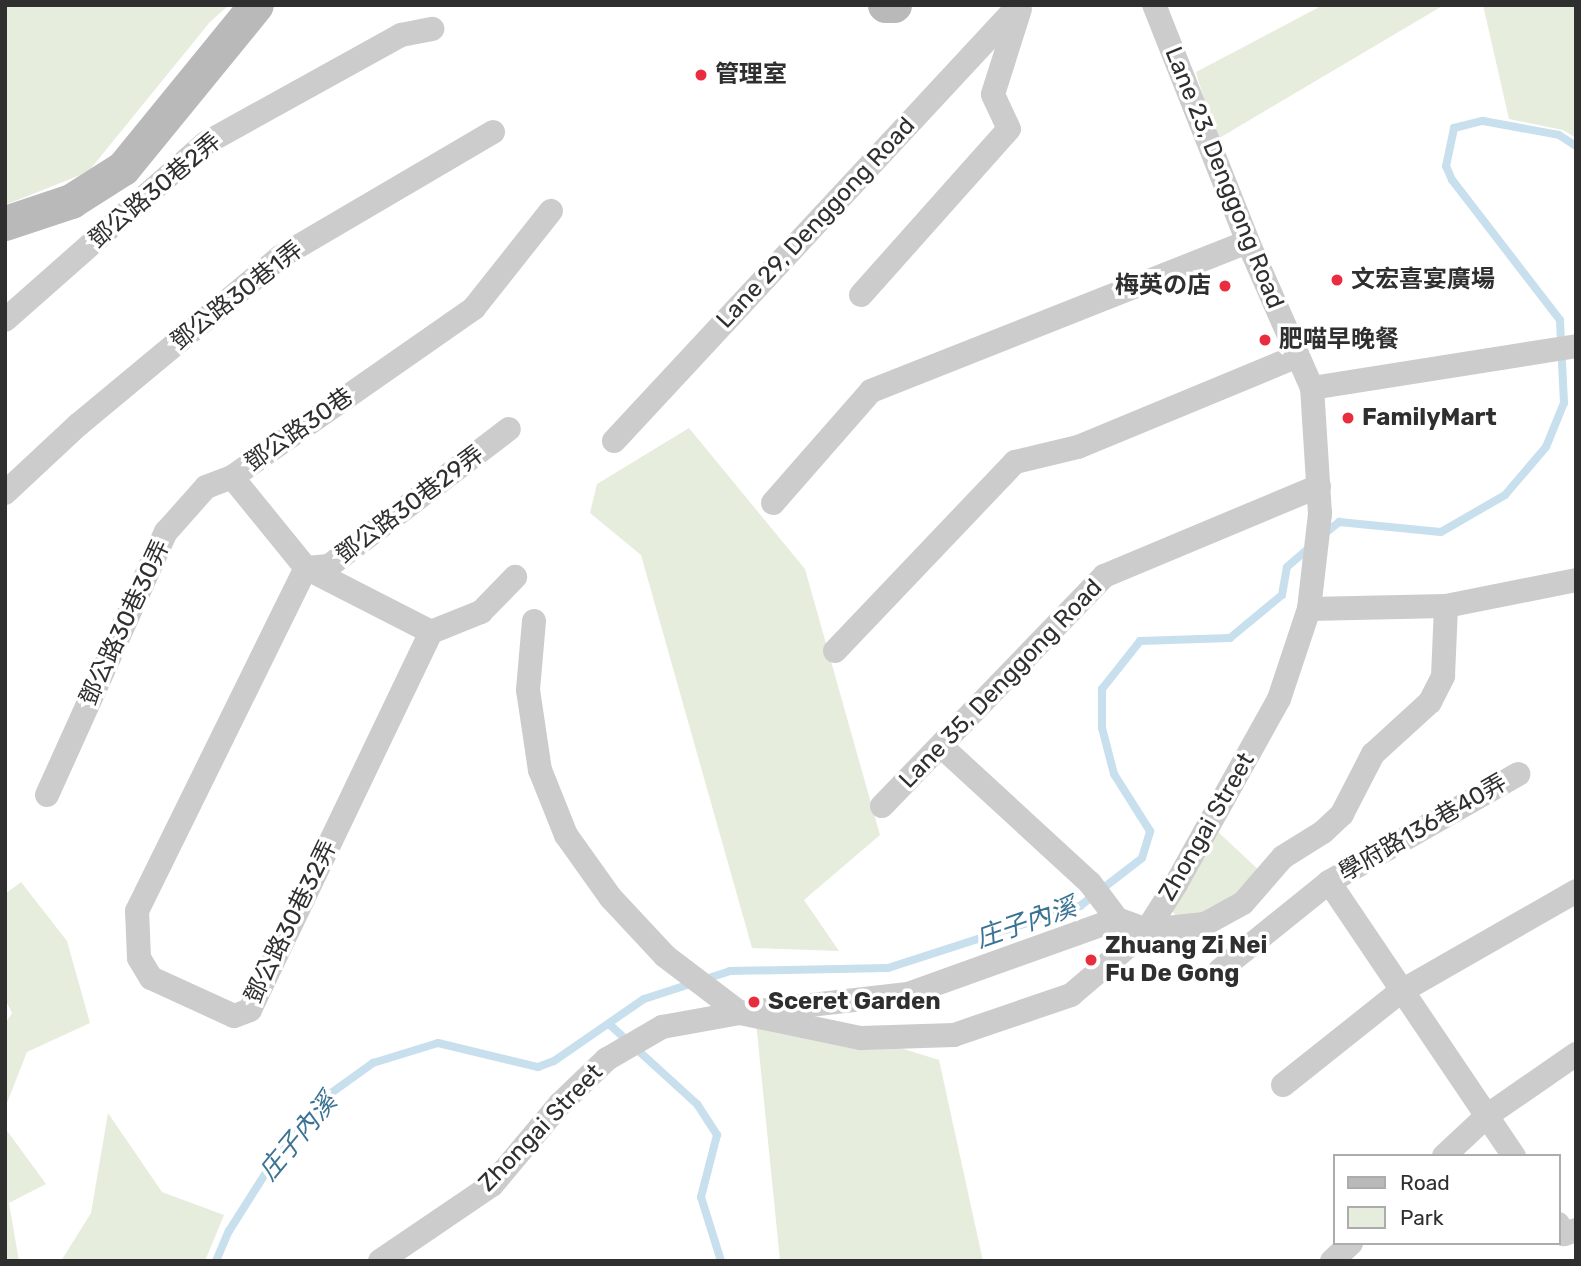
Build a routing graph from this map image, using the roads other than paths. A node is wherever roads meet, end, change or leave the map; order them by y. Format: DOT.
graph roads {
  1 [pos="256,5"];
  2 [pos="885,5"];
  3 [pos="894,5"];
  4 [pos="1020,5"];
  5 [pos="1154,5"];
  6 [pos="432,29"];
  7 [pos="493,132"];
  8 [pos="551,211"];
  9 [pos="5,223"];
  10 [pos="1248,242"];
  11 [pos="861,295"];
  12 [pos="5,320"];
  13 [pos="1576,346"];
  14 [pos="1298,356"];
  15 [pos="1312,388"];
  16 [pos="509,429"];
  17 [pos="614,441"];
  18 [pos="232,477"];
  19 [pos="1319,485"];
  20 [pos="5,493"];
  21 [pos="773,503"];
  22 [pos="306,568"];
  23 [pos="515,578"];
  24 [pos="1576,580"];
  25 [pos="1446,606"];
  26 [pos="1308,609"];
  27 [pos="534,621"];
  28 [pos="430,632"];
  29 [pos="835,651"];
  30 [pos="941,746"];
  31 [pos="1518,774"];
  32 [pos="47,795"];
  33 [pos="881,806"];
  34 [pos="1329,882"];
  35 [pos="1576,891"];
  36 [pos="1117,919"];
  37 [pos="1147,930"];
  38 [pos="1220,970"];
  39 [pos="1400,992"];
  40 [pos="740,1013"];
  41 [pos="1576,1054"];
  42 [pos="1283,1085"];
  43 [pos="1488,1115"];
  44 [pos="1446,1154"];
  45 [pos="1513,1154"];
  46 [pos="1560,1227"];
  47 [pos="1576,1230"];
  48 [pos="1349,1245"];
  49 [pos="380,1261"];
  50 [pos="1332,1261"];
  1 -- 9 [label="street"];
  2 -- 3 [label="street"];
  4 -- 11 [label="street"];
  4 -- 17 [label="street, Lane 29, Denggong Road"];
  5 -- 10 [label="street, Lane 23, Denggong Road"];
  6 -- 12 [label="street, 鄧公路30巷2弄"];
  7 -- 20 [label="street, 鄧公路30巷1弄"];
  8 -- 18 [label="street, 鄧公路30巷"];
  10 -- 14 [label="street, Lane 23, Denggong Road"];
  10 -- 21 [label="street"];
  13 -- 15 [label="street"];
  14 -- 15 [label="street, Lane 23, Denggong Road"];
  14 -- 29 [label="street"];
  15 -- 19 [label="street, Zhongai Street"];
  16 -- 22 [label="street, 鄧公路30巷29弄"];
  18 -- 22 [label="street, 鄧公路30巷"];
  18 -- 32 [label="street, 鄧公路30巷30弄"];
  19 -- 26 [label="street, Zhongai Street"];
  19 -- 30 [label="street, Lane 35, Denggong Road"];
  22 -- 28 [label="street, 鄧公路30巷"];
  22 -- 28 [label="street, 鄧公路30巷32弄"];
  23 -- 28 [label="street"];
  24 -- 25 [label="street"];
  25 -- 26 [label="street"];
  25 -- 37 [label="street"];
  26 -- 37 [label="street, Zhongai Street"];
  27 -- 40 [label="street"];
  30 -- 33 [label="street, Lane 35, Denggong Road"];
  30 -- 36 [label="street"];
  31 -- 34 [label="street, 學府路136巷40弄"];
  34 -- 38 [label="street, 學府路136巷40弄"];
  34 -- 39 [label="street"];
  35 -- 39 [label="street"];
  36 -- 37 [label="street"];
  36 -- 40 [label="street"];
  37 -- 40 [label="street, Zhongai Street"];
  39 -- 42 [label="street"];
  39 -- 43 [label="street"];
  40 -- 49 [label="street, Zhongai Street"];
  41 -- 43 [label="street"];
  43 -- 44 [label="street"];
  43 -- 45 [label="street"];
  46 -- 47 [label="street"];
  48 -- 50 [label="street"];
}
